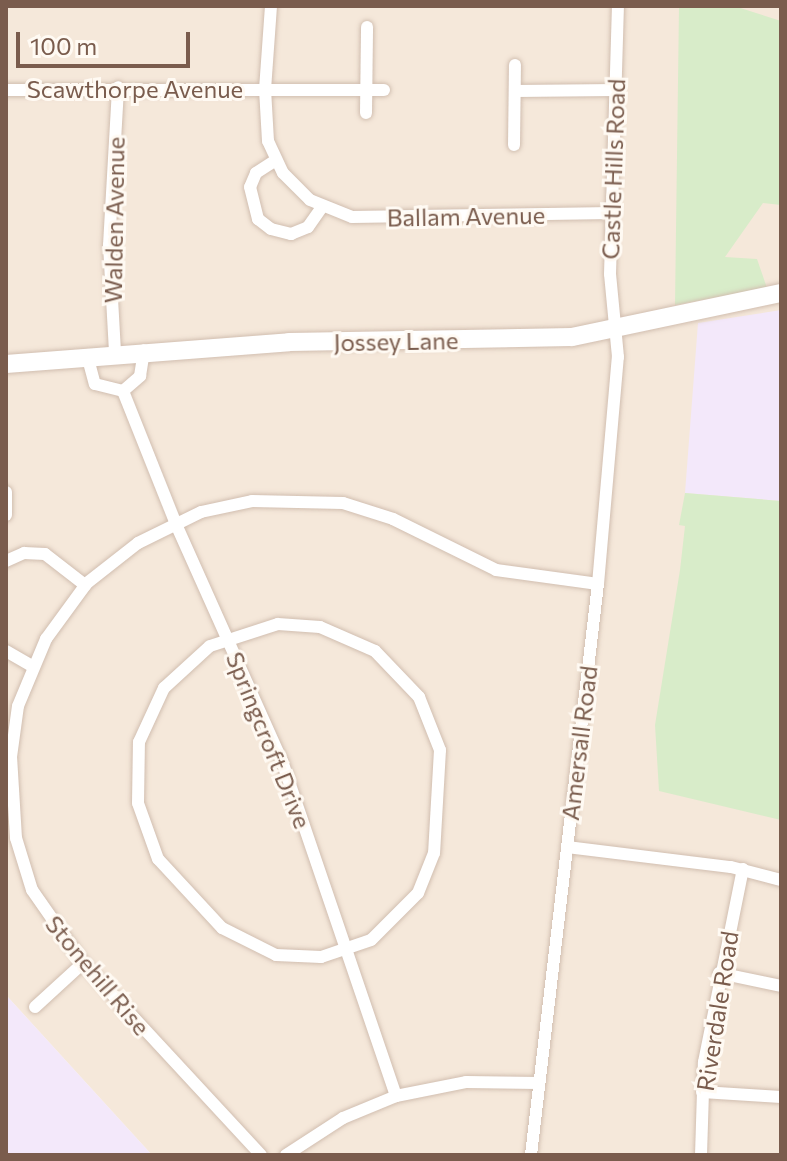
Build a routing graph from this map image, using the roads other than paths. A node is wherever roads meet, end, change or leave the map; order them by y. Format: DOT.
graph roads {
  1 [pos="618,6"];
  2 [pos="269,8"];
  3 [pos="367,27"];
  4 [pos="515,65"];
  5 [pos="118,87"];
  6 [pos="265,89"];
  7 [pos="6,90"];
  8 [pos="366,90"];
  9 [pos="384,90"];
  10 [pos="616,90"];
  11 [pos="515,91"];
  12 [pos="366,113"];
  13 [pos="514,145"];
  14 [pos="276,160"];
  15 [pos="322,207"];
  16 [pos="612,213"];
  17 [pos="781,293"];
  18 [pos="617,331"];
  19 [pos="144,350"];
  20 [pos="115,352"];
  21 [pos="87,355"];
  22 [pos="6,364"];
  23 [pos="123,391"];
  24 [pos="6,492"];
  25 [pos="6,515"];
  26 [pos="175,522"];
  27 [pos="7,560"];
  28 [pos="598,584"];
  29 [pos="85,585"];
  30 [pos="227,638"];
  31 [pos="6,651"];
  32 [pos="32,666"];
  33 [pos="9,807"];
  34 [pos="567,847"];
  35 [pos="743,869"];
  36 [pos="781,880"];
  37 [pos="346,951"];
  38 [pos="83,963"];
  39 [pos="719,973"];
  40 [pos="781,986"];
  41 [pos="35,1007"];
  42 [pos="538,1083"];
  43 [pos="702,1092"];
  44 [pos="396,1096"];
  45 [pos="781,1097"];
  46 [pos="261,1155"];
  47 [pos="286,1155"];
  48 [pos="531,1155"];
  49 [pos="701,1155"];
  1 -- 10 [label="street, Castle Hills Road"];
  2 -- 6 [label="street, Ballam Avenue"];
  3 -- 8 [label="street"];
  4 -- 11 [label="street"];
  5 -- 6 [label="street, Scawthorpe Avenue"];
  5 -- 7 [label="street, Scawthorpe Avenue"];
  5 -- 20 [label="street, Walden Avenue"];
  6 -- 8 [label="street, Scawthorpe Avenue"];
  6 -- 14 [label="street, Ballam Avenue"];
  8 -- 9 [label="street, Scawthorpe Avenue"];
  8 -- 12 [label="street"];
  10 -- 11 [label="street"];
  10 -- 16 [label="street, Castle Hills Road"];
  11 -- 13 [label="street"];
  14 -- 15 [label="street, Ballam Avenue"];
  14 -- 15 [label="street"];
  15 -- 16 [label="street, Ballam Avenue"];
  16 -- 18 [label="street, Castle Hills Road"];
  17 -- 18 [label="street, Jossey Lane"];
  18 -- 19 [label="street, Jossey Lane"];
  18 -- 28 [label="street, Amersall Road"];
  19 -- 20 [label="street, Jossey Lane"];
  19 -- 23 [label="street"];
  20 -- 21 [label="street, Jossey Lane"];
  21 -- 22 [label="street, Jossey Lane"];
  21 -- 23 [label="street"];
  23 -- 26 [label="street, Springcroft Drive"];
  24 -- 25 [label="street"];
  26 -- 28 [label="street, Stonehill Rise"];
  26 -- 29 [label="street, Stonehill Rise"];
  26 -- 30 [label="street, Springcroft Drive"];
  27 -- 29 [label="street"];
  28 -- 34 [label="street, Amersall Road"];
  29 -- 32 [label="street, Stonehill Rise"];
  30 -- 37 [label="street, Springcroft Drive"];
  30 -- 37 [label="street"];
  30 -- 37 [label="street"];
  31 -- 32 [label="street"];
  32 -- 33 [label="street, Stonehill Rise"];
  33 -- 38 [label="street, Stonehill Rise"];
  34 -- 35 [label="street"];
  34 -- 42 [label="street, Amersall Road"];
  35 -- 36 [label="street"];
  35 -- 39 [label="street, Riverdale Road"];
  37 -- 44 [label="street, Springcroft Drive"];
  38 -- 41 [label="street"];
  38 -- 46 [label="street, Stonehill Rise"];
  39 -- 40 [label="street"];
  39 -- 43 [label="street, Riverdale Road"];
  42 -- 44 [label="street"];
  42 -- 48 [label="street, Amersall Road"];
  43 -- 45 [label="street"];
  43 -- 49 [label="street, Riverdale Road"];
  44 -- 47 [label="street"];
}
